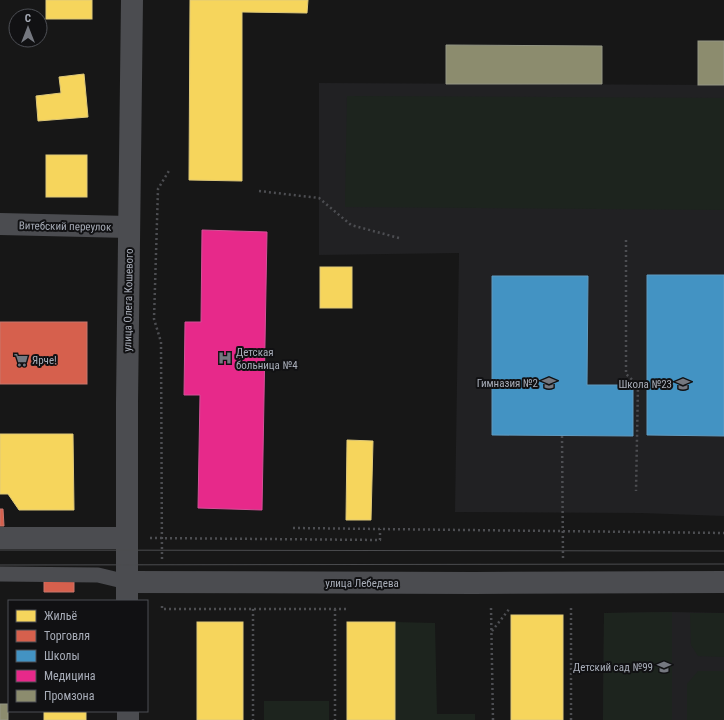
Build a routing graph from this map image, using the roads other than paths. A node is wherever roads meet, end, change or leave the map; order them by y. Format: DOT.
graph roads {
  1 [pos="132,0"];
  2 [pos="0,224"];
  3 [pos="129,227"];
  4 [pos="0,538"];
  5 [pos="128,538"];
  6 [pos="0,574"];
  7 [pos="724,582"];
  8 [pos="127,591"];
  1 -- 3 [label="street, улица Олега Кошевого"];
  2 -- 3 [label="street, Витебский переулок"];
  3 -- 5 [label="street, улица Олега Кошевого"];
  4 -- 5 [label="street"];
  5 -- 8 [label="street, улица Олега Кошевого"];
  6 -- 8 [label="lane, улица Лебедева"];
  7 -- 8 [label="street, улица Лебедева"];
}
